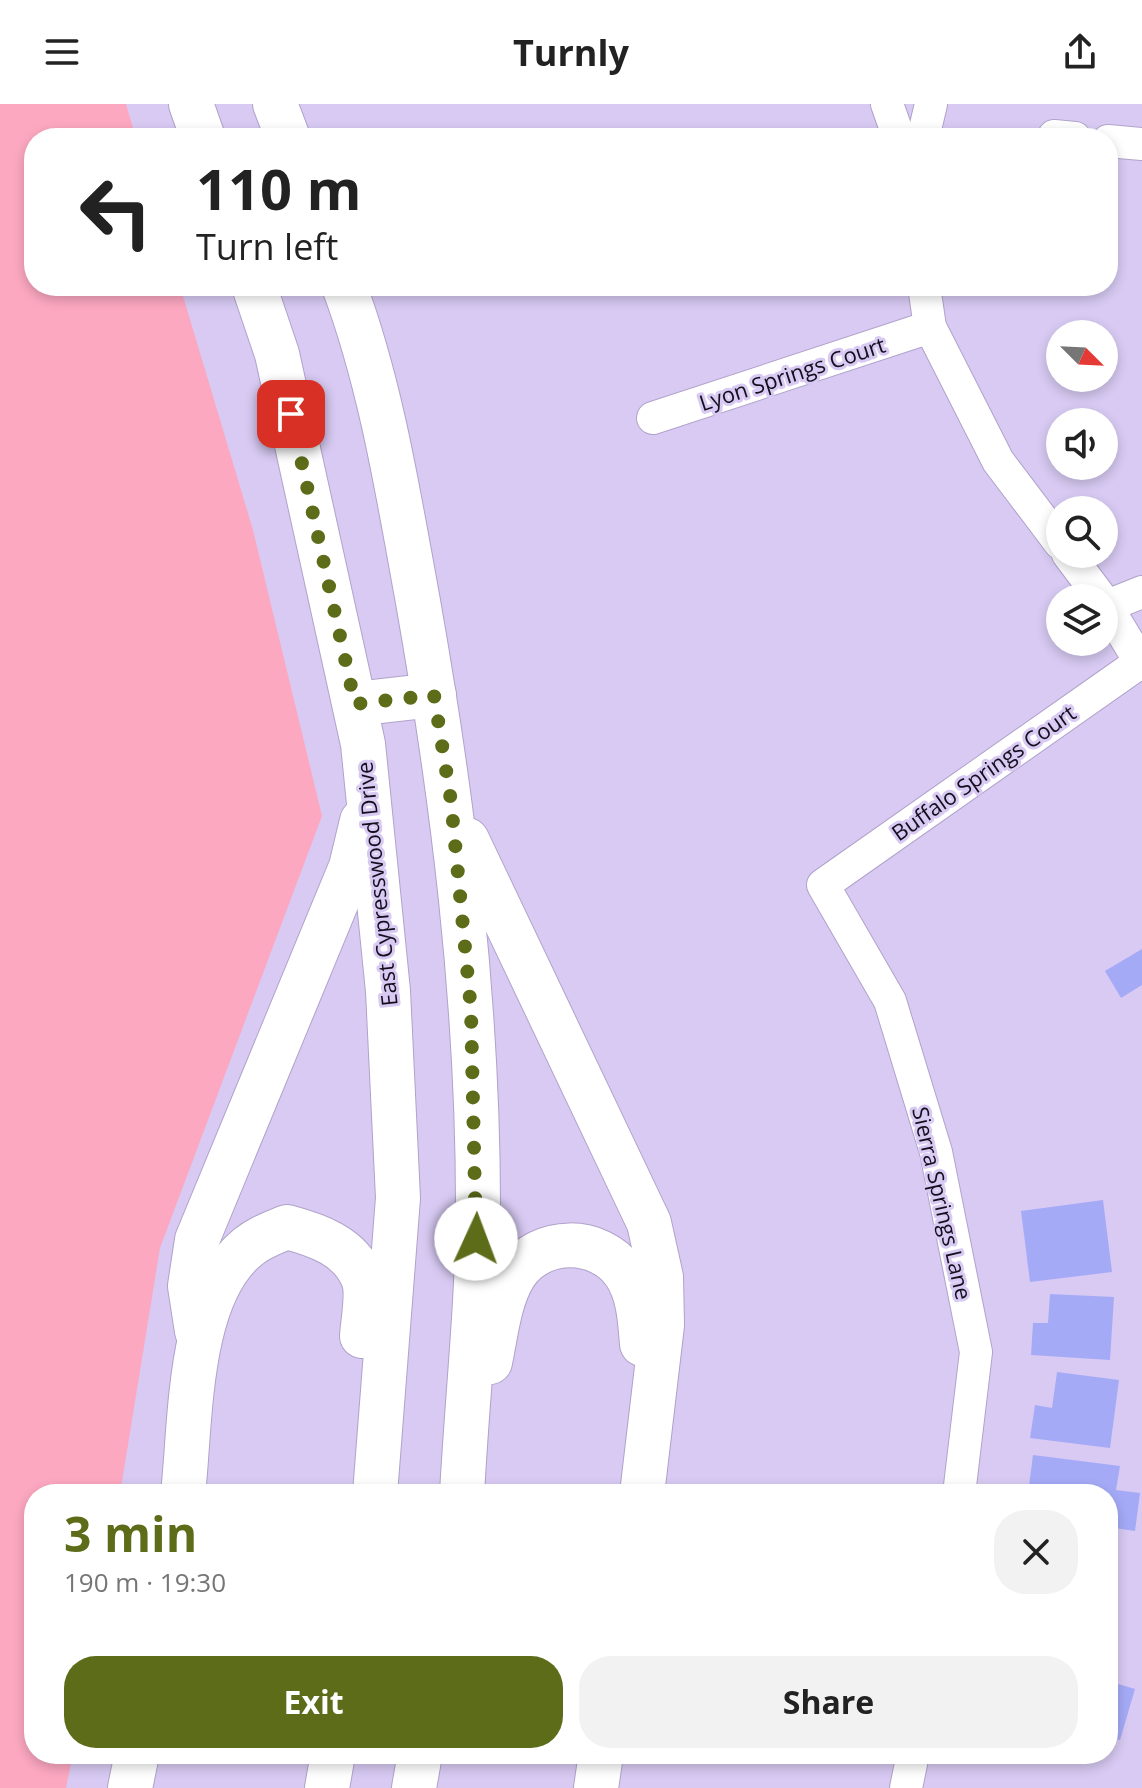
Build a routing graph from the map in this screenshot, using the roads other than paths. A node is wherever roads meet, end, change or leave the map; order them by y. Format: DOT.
graph roads {
  1 [pos="191,104"];
  2 [pos="275,104"];
  3 [pos="887,104"];
  4 [pos="931,104"];
  5 [pos="199,128"];
  6 [pos="284,128"];
  7 [pos="895,128"];
  8 [pos="925,128"];
  9 [pos="1118,142"];
  10 [pos="1142,144"];
  11 [pos="257,296"];
  12 [pos="348,296"];
  13 [pos="925,296"];
  14 [pos="930,327"];
  15 [pos="653,418"];
  16 [pos="1046,524"];
  17 [pos="1142,592"];
  18 [pos="1118,598"];
  19 [pos="1118,625"];
  20 [pos="1141,662"];
  21 [pos="434,695"];
  22 [pos="355,704"];
  23 [pos="368,797"];
  24 [pos="451,801"];
  25 [pos="823,885"];
  26 [pos="199,1345"];
  27 [pos="649,1435"];
  28 [pos="184,1484"];
  29 [pos="356,1484"];
  30 [pos="376,1484"];
  31 [pos="463,1484"];
  32 [pos="464,1484"];
  33 [pos="643,1484"];
  34 [pos="960,1484"];
  35 [pos="135,1764"];
  36 [pos="331,1764"];
  37 [pos="418,1764"];
  38 [pos="600,1764"];
  39 [pos="911,1764"];
  40 [pos="130,1788"];
  41 [pos="327,1788"];
  42 [pos="414,1788"];
  43 [pos="596,1788"];
  44 [pos="906,1788"];
  1 -- 5 [label="main road"];
  2 -- 6 [label="main road"];
  3 -- 7 [label="street"];
  4 -- 8 [label="street"];
  9 -- 10 [label="street"];
  11 -- 22 [label="main road, East Cypresswood Drive"];
  12 -- 21 [label="main road"];
  13 -- 14 [label="street"];
  14 -- 15 [label="street, Lyon Springs Court"];
  14 -- 16 [label="street"];
  17 -- 18 [label="street"];
  19 -- 20 [label="street"];
  20 -- 25 [label="street, Buffalo Springs Court"];
  21 -- 22 [label="main road"];
  21 -- 24 [label="main road"];
  22 -- 23 [label="main road, East Cypresswood Drive"];
  23 -- 26 [label="main road"];
  23 -- 30 [label="main road, East Cypresswood Drive"];
  24 -- 27 [label="main road"];
  24 -- 31 [label="main road"];
  25 -- 34 [label="street, Sierra Springs Lane"];
  26 -- 28 [label="main road"];
  26 -- 29 [label="main road"];
  27 -- 32 [label="main road"];
  27 -- 33 [label="main road"];
  35 -- 40 [label="main road"];
  36 -- 41 [label="main road"];
  37 -- 42 [label="main road"];
  38 -- 43 [label="main road"];
  39 -- 44 [label="street"];
}
